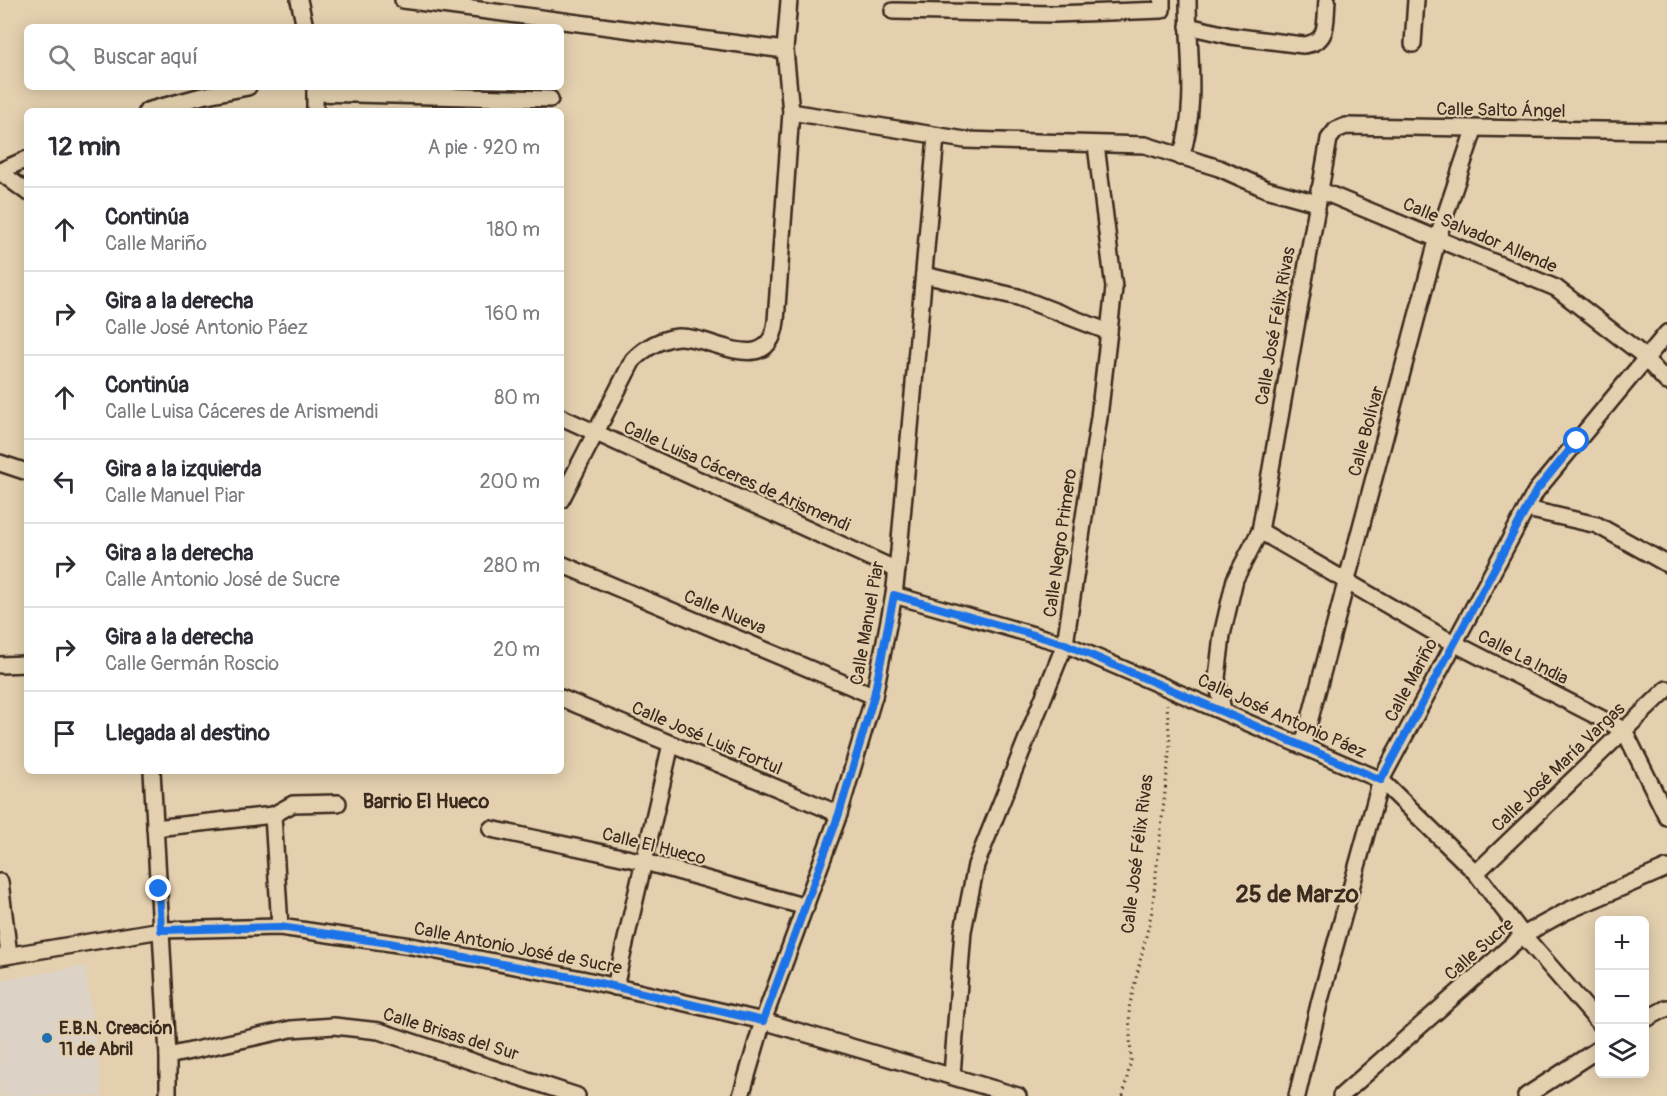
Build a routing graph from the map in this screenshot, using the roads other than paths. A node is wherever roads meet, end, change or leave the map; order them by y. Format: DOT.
graph roads {
  1 [pos="298,0"];
  2 [pos="403,0"];
  3 [pos="789,0"];
  4 [pos="1162,0"];
  5 [pos="1188,0"];
  6 [pos="1327,0"];
  7 [pos="1416,0"];
  8 [pos="1054,7"];
  9 [pos="893,10"];
  10 [pos="304,24"];
  11 [pos="1188,26"];
  12 [pos="1413,44"];
  13 [pos="785,50"];
  14 [pos="233,90"];
  15 [pos="315,90"];
  16 [pos="550,99"];
  17 [pos="158,108"];
  18 [pos="315,108"];
  19 [pos="791,112"];
  20 [pos="1336,130"];
  21 [pos="1474,130"];
  22 [pos="1667,130"];
  23 [pos="936,137"];
  24 [pos="1096,145"];
  25 [pos="1181,157"];
  26 [pos="24,160"];
  27 [pos="0,172"];
  28 [pos="24,190"];
  29 [pos="1318,196"];
  30 [pos="1438,237"];
  31 [pos="924,275"];
  32 [pos="1109,332"];
  33 [pos="1667,333"];
  34 [pos="1645,359"];
  35 [pos="1667,382"];
  36 [pos="564,418"];
  37 [pos="595,434"];
  38 [pos="0,463"];
  39 [pos="24,471"];
  40 [pos="564,494"];
  41 [pos="1527,508"];
  42 [pos="1260,531"];
  43 [pos="1667,564"];
  44 [pos="564,565"];
  45 [pos="897,570"];
  46 [pos="1346,582"];
  47 [pos="894,595"];
  48 [pos="1453,643"];
  49 [pos="1065,644"];
  50 [pos="0,664"];
  51 [pos="24,664"];
  52 [pos="1667,689"];
  53 [pos="874,696"];
  54 [pos="564,699"];
  55 [pos="1223,711"];
  56 [pos="1624,730"];
  57 [pos="671,744"];
  58 [pos="1303,744"];
  59 [pos="152,774"];
  60 [pos="1381,780"];
  61 [pos="338,803"];
  62 [pos="839,814"];
  63 [pos="273,815"];
  64 [pos="1667,817"];
  65 [pos="155,828"];
  66 [pos="491,829"];
  67 [pos="645,862"];
  68 [pos="1667,868"];
  69 [pos="1476,873"];
  70 [pos="0,882"];
  71 [pos="806,907"];
  72 [pos="280,927"];
  73 [pos="161,930"];
  74 [pos="1523,934"];
  75 [pos="5,956"];
  76 [pos="615,987"];
  77 [pos="1663,1010"];
  78 [pos="1649,1017"];
  79 [pos="1595,1019"];
  80 [pos="763,1021"];
  81 [pos="1667,1026"];
  82 [pos="1595,1051"];
  83 [pos="168,1056"];
  84 [pos="952,1075"];
  85 [pos="168,1096"];
  86 [pos="577,1096"];
  87 [pos="741,1096"];
  88 [pos="1018,1096"];
  89 [pos="1297,1096"];
  90 [pos="1341,1096"];
  91 [pos="1526,1096"];
  1 -- 10 [label="street"];
  2 -- 13 [label="street"];
  3 -- 13 [label="street"];
  4 -- 8 [label="street"];
  5 -- 11 [label="street"];
  6 -- 11 [label="street"];
  7 -- 12 [label="street"];
  8 -- 9 [label="street"];
  11 -- 25 [label="street"];
  13 -- 19 [label="street"];
  14 -- 17 [label="street"];
  15 -- 16 [label="street"];
  15 -- 18 [label="street"];
  19 -- 23 [label="street, Calle Salvador Allende"];
  19 -- 37 [label="street"];
  20 -- 21 [label="street, Calle Salto Ángel"];
  20 -- 29 [label="street, Calle José Félix Rivas"];
  21 -- 22 [label="street, Calle Salto Ángel"];
  21 -- 30 [label="street, Calle Bolívar"];
  23 -- 24 [label="street, Calle Salvador Allende"];
  23 -- 31 [label="street, Calle Manuel Piar"];
  24 -- 25 [label="street, Calle Salvador Allende"];
  24 -- 32 [label="street, Calle Negro Primero"];
  25 -- 29 [label="street, Calle Salvador Allende"];
  26 -- 27 [label="street"];
  27 -- 28 [label="street"];
  29 -- 30 [label="street, Calle Salvador Allende"];
  29 -- 42 [label="street, Calle José Félix Rivas"];
  30 -- 34 [label="street, Calle Salvador Allende"];
  30 -- 46 [label="street, Calle Bolívar"];
  31 -- 32 [label="street"];
  31 -- 45 [label="street, Calle Manuel Piar"];
  32 -- 49 [label="street, Calle Negro Primero"];
  33 -- 34 [label="street, Calle Mariño"];
  34 -- 35 [label="street, Calle Salvador Allende"];
  34 -- 41 [label="street, Calle Mariño"];
  36 -- 37 [label="street, Calle Luisa Cáceres de Arismendi"];
  37 -- 40 [label="street"];
  37 -- 45 [label="street, Calle Luisa Cáceres de Arismendi"];
  38 -- 39 [label="street"];
  41 -- 43 [label="street"];
  41 -- 48 [label="street, Calle Mariño"];
  42 -- 46 [label="street, Calle La India"];
  42 -- 55 [label="street, Calle José Félix Rivas"];
  44 -- 53 [label="street, Calle Nueva"];
  45 -- 47 [label="street, Calle Manuel Piar"];
  46 -- 48 [label="street, Calle La India"];
  46 -- 58 [label="street, Calle Bolívar"];
  47 -- 49 [label="street"];
  47 -- 53 [label="street, Calle Manuel Piar"];
  48 -- 56 [label="street, Calle La India"];
  48 -- 60 [label="street, Calle Mariño"];
  49 -- 55 [label="street, Calle José Antonio Páez"];
  49 -- 84 [label="street, Calle Negro Primero"];
  50 -- 51 [label="street"];
  52 -- 56 [label="street, Calle José María Vargas"];
  53 -- 62 [label="street, Calle Manuel Piar"];
  54 -- 57 [label="street, Calle José Luis Fortul"];
  55 -- 58 [label="street, Calle José Antonio Páez"];
  56 -- 64 [label="street"];
  56 -- 69 [label="street, Calle José María Vargas"];
  57 -- 62 [label="street, Calle José Luis Fortul"];
  57 -- 67 [label="street"];
  58 -- 60 [label="street, Calle José Antonio Páez"];
  59 -- 65 [label="street"];
  60 -- 69 [label="street, Calle José Antonio Páez"];
  60 -- 89 [label="street, Calle Mariño"];
  61 -- 63 [label="street"];
  62 -- 71 [label="street, Calle Manuel Piar"];
  63 -- 65 [label="street"];
  63 -- 72 [label="street"];
  65 -- 73 [label="street"];
  66 -- 67 [label="street, Calle El Hueco"];
  67 -- 71 [label="street, Calle El Hueco"];
  67 -- 76 [label="street"];
  68 -- 74 [label="street, Calle Sucre"];
  69 -- 74 [label="street, Calle José Antonio Páez"];
  70 -- 75 [label="street"];
  71 -- 80 [label="street, Calle Manuel Piar"];
  72 -- 73 [label="street, Calle Antonio José de Sucre"];
  72 -- 76 [label="street, Calle Antonio José de Sucre"];
  73 -- 75 [label="street, Calle Antonio José de Sucre"];
  73 -- 83 [label="street"];
  74 -- 79 [label="street, Calle José Antonio Páez"];
  74 -- 90 [label="street, Calle Sucre"];
  76 -- 80 [label="street, Calle Antonio José de Sucre"];
  77 -- 78 [label="street"];
  77 -- 81 [label="street"];
  80 -- 84 [label="street, Calle Antonio José de Sucre"];
  80 -- 87 [label="street, Calle Manuel Piar"];
  82 -- 91 [label="street"];
  83 -- 85 [label="street"];
  83 -- 86 [label="street, Calle Brisas del Sur"];
  84 -- 88 [label="street, Calle Antonio José de Sucre"];
}
